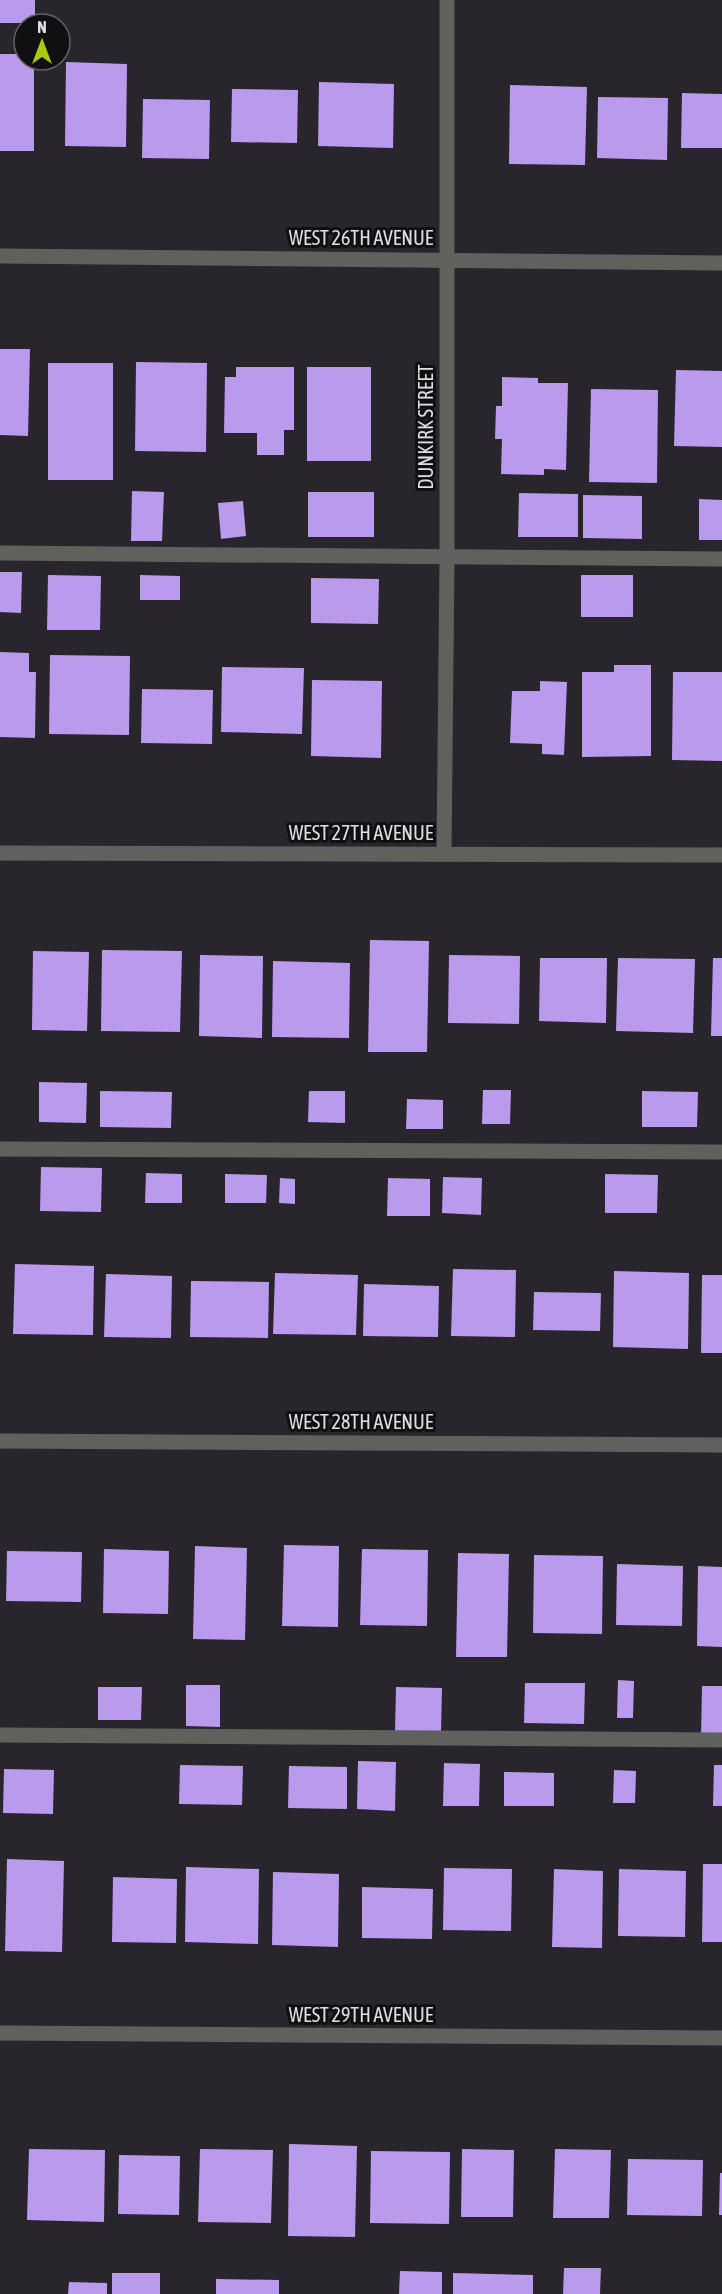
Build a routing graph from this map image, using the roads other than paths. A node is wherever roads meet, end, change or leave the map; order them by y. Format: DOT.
graph roads {
  1 [pos="447,0"];
  2 [pos="0,256"];
  3 [pos="447,259"];
  4 [pos="722,263"];
  5 [pos="0,553"];
  6 [pos="447,558"];
  7 [pos="722,559"];
  8 [pos="0,853"];
  9 [pos="444,854"];
  10 [pos="722,855"];
  11 [pos="0,1149"];
  12 [pos="722,1152"];
  13 [pos="0,1441"];
  14 [pos="722,1445"];
  15 [pos="0,1735"];
  16 [pos="722,1740"];
  17 [pos="0,2033"];
  18 [pos="722,2038"];
  1 -- 3 [label="street, DUNKIRK STREET"];
  2 -- 3 [label="street, WEST 26TH AVENUE"];
  3 -- 4 [label="street, WEST 26TH AVENUE"];
  3 -- 6 [label="street, DUNKIRK STREET"];
  5 -- 6 [label="street"];
  6 -- 7 [label="street"];
  6 -- 9 [label="street, DUNKIRK STREET"];
  8 -- 9 [label="street, WEST 27TH AVENUE"];
  9 -- 10 [label="street, WEST 27TH AVENUE"];
  11 -- 12 [label="street"];
  13 -- 14 [label="street, WEST 28TH AVENUE"];
  15 -- 16 [label="street"];
  17 -- 18 [label="street, WEST 29TH AVENUE"];
}
